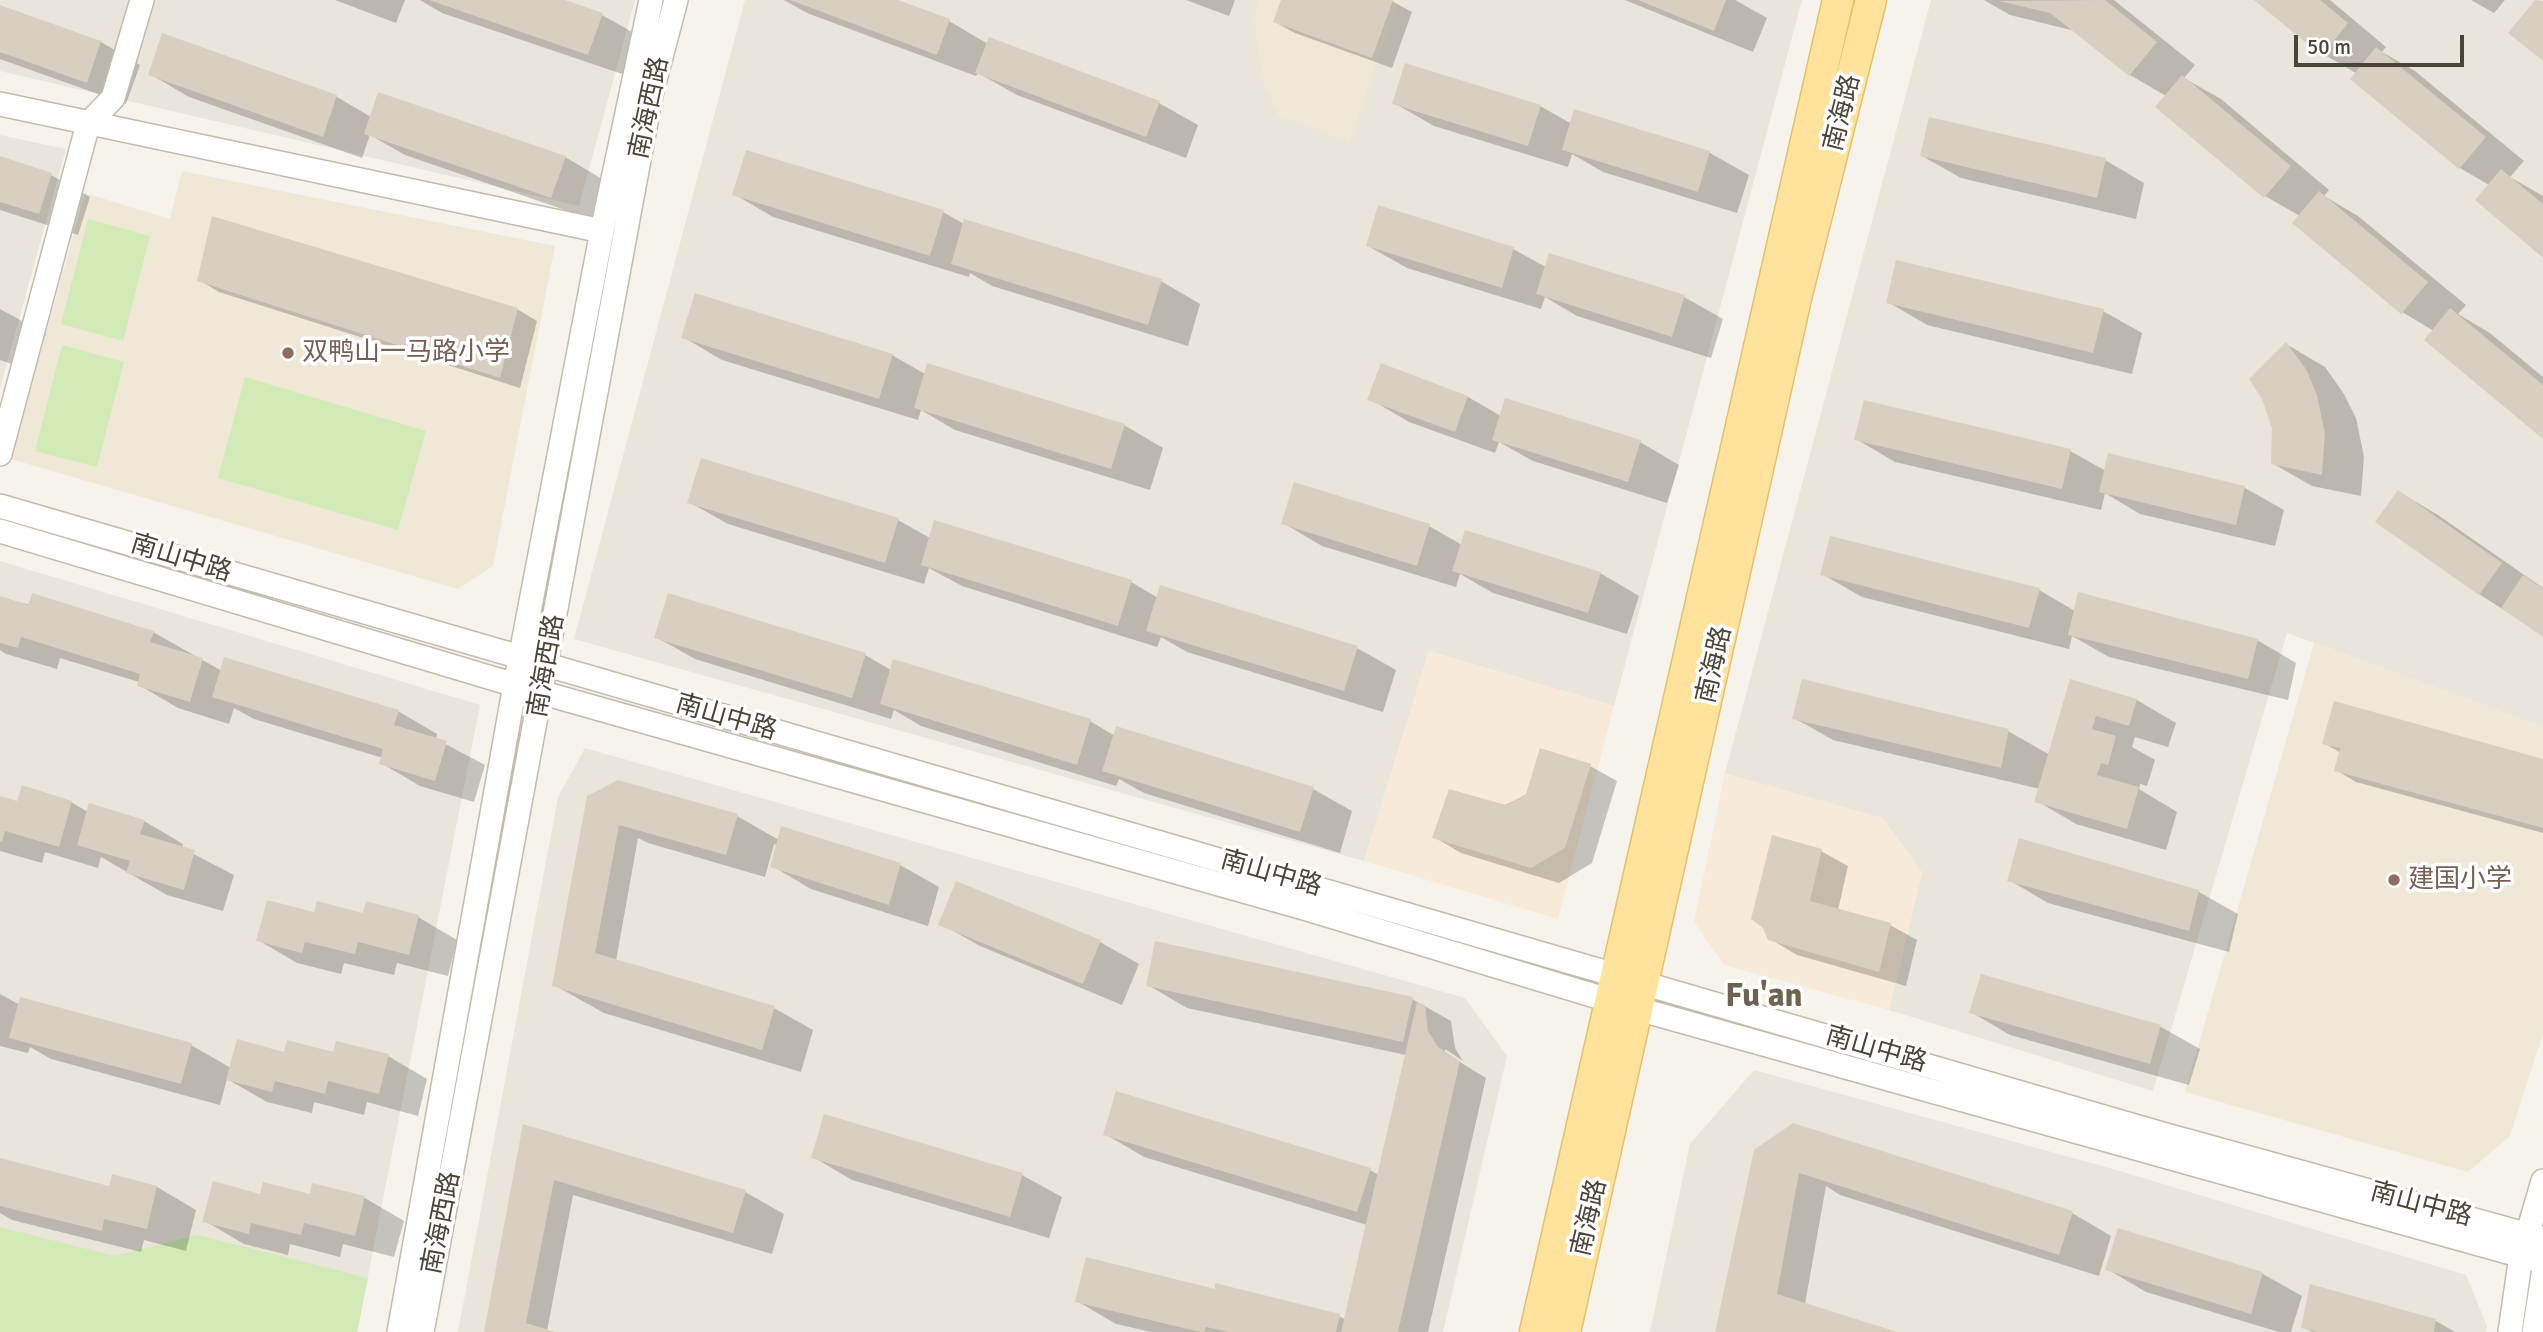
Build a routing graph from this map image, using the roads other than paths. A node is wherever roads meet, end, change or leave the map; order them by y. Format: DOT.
graph roads {
  1 [pos="142,0"];
  2 [pos="651,0"];
  3 [pos="676,0"];
  4 [pos="1838,0"];
  5 [pos="1871,0"];
  6 [pos="0,104"];
  7 [pos="88,124"];
  8 [pos="602,231"];
  9 [pos="0,454"];
  10 [pos="0,506"];
  11 [pos="0,531"];
  12 [pos="520,659"];
  13 [pos="547,666"];
  14 [pos="515,685"];
  15 [pos="542,692"];
  16 [pos="1612,987"];
  17 [pos="1641,996"];
  18 [pos="2543,1181"];
  19 [pos="2535,1236"];
  20 [pos="2532,1259"];
  21 [pos="2543,1275"];
  22 [pos="399,1332"];
  23 [pos="422,1332"];
  24 [pos="1535,1332"];
  25 [pos="1564,1332"];
  26 [pos="2510,1332"];
  27 [pos="2534,1332"];
  1 -- 7 [label="street"];
  2 -- 8 [label="street, 南海西路"];
  3 -- 13 [label="street, 南海西路"];
  4 -- 16 [label="main road, 南海路"];
  5 -- 17 [label="main road, 南海路"];
  6 -- 7 [label="street"];
  7 -- 8 [label="street"];
  7 -- 9 [label="street"];
  8 -- 12 [label="street, 南海西路"];
  10 -- 12 [label="street, 南山中路"];
  11 -- 14 [label="street, 南山中路"];
  12 -- 13 [label="street, 南山中路"];
  12 -- 14 [label="street, 南海西路"];
  13 -- 15 [label="street, 南海西路"];
  13 -- 16 [label="street, 南山中路"];
  14 -- 15 [label="street, 南山中路"];
  14 -- 22 [label="street, 南海西路"];
  15 -- 16 [label="street, 南山中路"];
  15 -- 23 [label="street, 南海西路"];
  16 -- 17 [label="street, 南山中路"];
  16 -- 24 [label="main road, 南海路"];
  17 -- 19 [label="street, 南山中路"];
  17 -- 20 [label="street, 南山中路"];
  17 -- 25 [label="main road, 南海路"];
  18 -- 19 [label="street"];
  19 -- 20 [label="street"];
  20 -- 26 [label="street"];
  21 -- 27 [label="street"];
}
